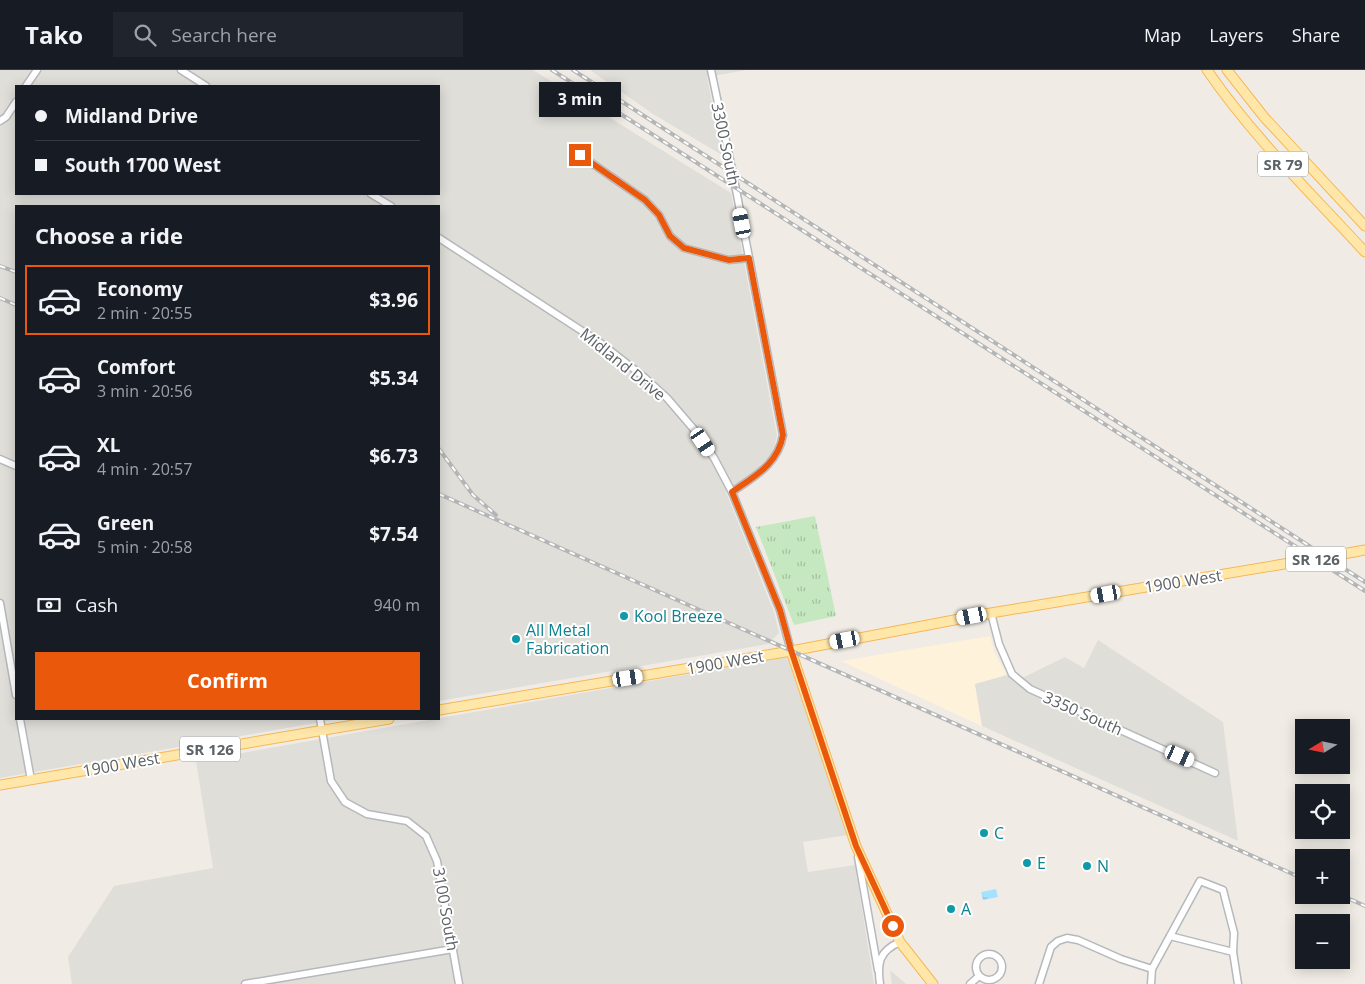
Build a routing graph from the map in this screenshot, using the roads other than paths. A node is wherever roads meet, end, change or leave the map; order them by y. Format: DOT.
graph roads {
  1 [pos="37,70"];
  2 [pos="181,70"];
  3 [pos="711,70"];
  4 [pos="1207,70"];
  5 [pos="1227,70"];
  6 [pos="27,85"];
  7 [pos="204,85"];
  8 [pos="15,104"];
  9 [pos="0,121"];
  10 [pos="580,155"];
  11 [pos="373,195"];
  12 [pos="388,205"];
  13 [pos="1365,226"];
  14 [pos="440,239"];
  15 [pos="1365,252"];
  16 [pos="749,258"];
  17 [pos="0,459"];
  18 [pos="15,466"];
  19 [pos="732,492"];
  20 [pos="1365,550"];
  21 [pos="0,603"];
  22 [pos="991,613"];
  23 [pos="791,650"];
  24 [pos="15,689"];
  25 [pos="440,710"];
  26 [pos="20,720"];
  27 [pos="320,720"];
  28 [pos="383,720"];
  29 [pos="322,730"];
  30 [pos="1215,773"];
  31 [pos="31,780"];
  32 [pos="0,785"];
  33 [pos="856,846"];
  34 [pos="1170,936"];
  35 [pos="900,942"];
  36 [pos="452,949"];
  37 [pos="1234,952"];
  38 [pos="1152,969"];
  39 [pos="878,970"];
  40 [pos="979,976"];
  41 [pos="997,982"];
  42 [pos="245,984"];
  43 [pos="459,984"];
  44 [pos="880,984"];
  45 [pos="933,984"];
  46 [pos="970,984"];
  47 [pos="1039,984"];
  48 [pos="1150,984"];
  49 [pos="1238,984"];
  1 -- 6 [label="street"];
  2 -- 7 [label="street"];
  3 -- 16 [label="street, 3300 South"];
  4 -- 15 [label="main road, SR 79"];
  5 -- 13 [label="main road, SR 79"];
  8 -- 9 [label="street"];
  10 -- 16 [label="street"];
  11 -- 12 [label="street"];
  14 -- 19 [label="street, Midland Drive"];
  16 -- 19 [label="street, 3300 South"];
  17 -- 18 [label="street"];
  19 -- 23 [label="street, Midland Drive"];
  20 -- 22 [label="main road, 1900 West / SR 126, bridge"];
  21 -- 24 [label="street"];
  22 -- 23 [label="main road, 1900 West / SR 126"];
  22 -- 30 [label="street, 3350 South"];
  23 -- 25 [label="main road, 1900 West / SR 126"];
  23 -- 33 [label="main road, Midland Drive"];
  26 -- 31 [label="street"];
  27 -- 29 [label="street"];
  28 -- 29 [label="main road, 1900 West / SR 126"];
  29 -- 31 [label="main road, 1900 West / SR 126"];
  29 -- 36 [label="street, 3100 South"];
  31 -- 32 [label="main road, 1900 West / SR 126"];
  33 -- 35 [label="main road, Midland Drive"];
  33 -- 39 [label="street"];
  34 -- 37 [label="street"];
  34 -- 37 [label="street"];
  34 -- 38 [label="street"];
  35 -- 39 [label="street"];
  35 -- 45 [label="main road, Midland Drive"];
  36 -- 42 [label="street"];
  36 -- 43 [label="street, 3100 South"];
  37 -- 49 [label="street"];
  38 -- 47 [label="street"];
  38 -- 48 [label="street"];
  39 -- 44 [label="street"];
  40 -- 41 [label="street"];
  40 -- 41 [label="street"];
  40 -- 46 [label="street"];
}
